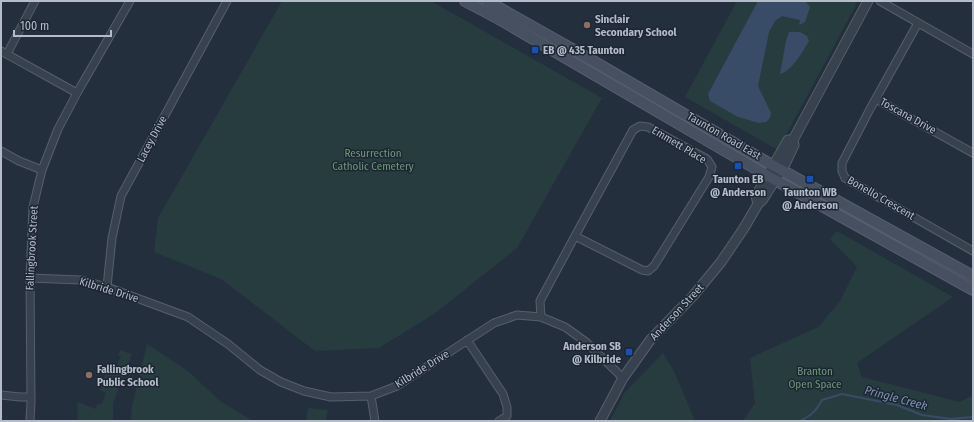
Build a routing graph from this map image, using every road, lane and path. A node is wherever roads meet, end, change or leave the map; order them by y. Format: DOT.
graph roads {
  1 [pos="35,1"];
  2 [pos="130,1"];
  3 [pos="226,1"];
  4 [pos="465,1"];
  5 [pos="487,1"];
  6 [pos="868,1"];
  7 [pos="880,1"];
  8 [pos="918,23"];
  9 [pos="4,52"];
  10 [pos="973,54"];
  11 [pos="77,93"];
  12 [pos="876,99"];
  13 [pos="1,151"];
  14 [pos="973,153"];
  15 [pos="778,168"];
  16 [pos="42,170"];
  17 [pos="772,178"];
  18 [pos="575,236"];
  19 [pos="973,251"];
  20 [pos="970,274"];
  21 [pos="30,278"];
  22 [pos="960,283"];
  23 [pos="107,287"];
  24 [pos="973,290"];
  25 [pos="541,316"];
  26 [pos="467,340"];
  27 [pos="623,378"];
  28 [pos="1,395"];
  29 [pos="371,396"];
  30 [pos="31,397"];
  31 [pos="30,421"];
  32 [pos="375,421"];
  33 [pos="499,421"];
  34 [pos="600,421"];
  1 -- 9 [label="street"];
  2 -- 11 [label="street, Fallingbrook Street"];
  3 -- 23 [label="street, Lacey Drive"];
  4 -- 17 [label="main road, Taunton Road East"];
  5 -- 15 [label="main road, Taunton Road East"];
  6 -- 15 [label="street, Anderson Street"];
  7 -- 8 [label="street"];
  8 -- 10 [label="street"];
  8 -- 12 [label="street, Toscana Drive"];
  9 -- 11 [label="street"];
  11 -- 16 [label="street, Fallingbrook Street"];
  12 -- 14 [label="street, Toscana Drive"];
  12 -- 19 [label="street, Bonello Crescent"];
  13 -- 16 [label="street"];
  15 -- 17 [label="street, Anderson Street"];
  15 -- 20 [label="main road, Taunton Road East"];
  16 -- 21 [label="street, Fallingbrook Street"];
  17 -- 22 [label="main road, Taunton Road East"];
  17 -- 27 [label="street, Anderson Street"];
  18 -- 18 [label="street, Emmett Place"];
  18 -- 25 [label="street, Emmett Place"];
  20 -- 22 [label="main road"];
  21 -- 23 [label="street, Kilbride Drive"];
  21 -- 30 [label="street, Fallingbrook Street"];
  22 -- 24 [label="main road, Taunton Road East"];
  23 -- 29 [label="street, Kilbride Drive"];
  25 -- 26 [label="street, Kilbride Drive"];
  25 -- 27 [label="street, Kilbride Drive"];
  26 -- 29 [label="street, Kilbride Drive"];
  26 -- 33 [label="street"];
  27 -- 34 [label="street, Anderson Street"];
  28 -- 30 [label="street"];
  29 -- 32 [label="street"];
  30 -- 31 [label="street, Fallingbrook Street"];
}
